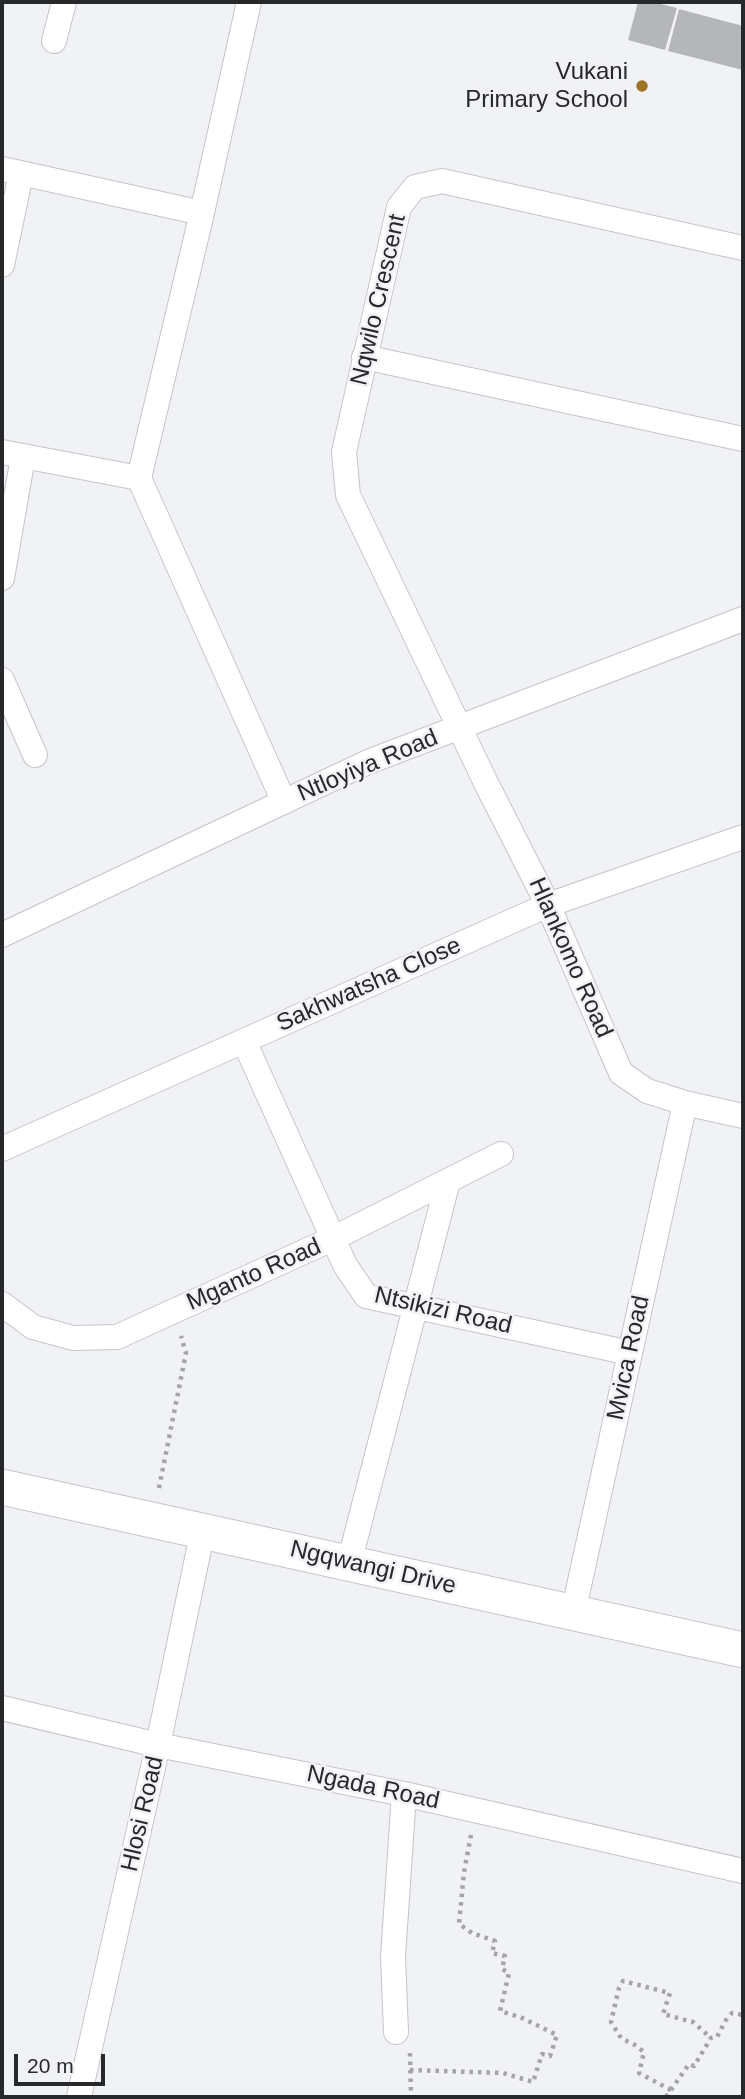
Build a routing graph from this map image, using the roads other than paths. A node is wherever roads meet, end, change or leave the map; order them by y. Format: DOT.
graph roads {
  1 [pos="64,2"];
  2 [pos="249,2"];
  3 [pos="54,41"];
  4 [pos="12,172"];
  5 [pos="202,213"];
  6 [pos="743,248"];
  7 [pos="2,265"];
  8 [pos="365,357"];
  9 [pos="743,439"];
  10 [pos="12,455"];
  11 [pos="139,478"];
  12 [pos="2,578"];
  13 [pos="743,619"];
  14 [pos="2,680"];
  15 [pos="460,726"];
  16 [pos="35,755"];
  17 [pos="284,802"];
  18 [pos="743,837"];
  19 [pos="548,905"];
  20 [pos="2,935"];
  21 [pos="244,1041"];
  22 [pos="685,1103"];
  23 [pos="743,1116"];
  24 [pos="2,1149"];
  25 [pos="501,1154"];
  26 [pos="448,1181"];
  27 [pos="332,1239"];
  28 [pos="2,1304"];
  29 [pos="416,1307"];
  30 [pos="629,1353"];
  31 [pos="2,1487"];
  32 [pos="203,1530"];
  33 [pos="349,1563"];
  34 [pos="573,1613"];
  35 [pos="743,1650"];
  36 [pos="2,1708"];
  37 [pos="158,1745"];
  38 [pos="404,1794"];
  39 [pos="743,1871"];
  40 [pos="396,2032"];
  41 [pos="79,2097"];
  1 -- 3 [label="street"];
  2 -- 5 [label="street"];
  4 -- 5 [label="street"];
  4 -- 7 [label="street"];
  5 -- 11 [label="street"];
  6 -- 8 [label="street, Nqwilo Crescent"];
  8 -- 9 [label="street"];
  8 -- 15 [label="street, Nqwilo Crescent"];
  10 -- 11 [label="street"];
  10 -- 12 [label="street"];
  11 -- 17 [label="street"];
  13 -- 15 [label="street, Ntloyiya Road"];
  14 -- 16 [label="street"];
  15 -- 17 [label="street, Ntloyiya Road"];
  15 -- 19 [label="street, Hlankomo Road"];
  17 -- 20 [label="street, Ntloyiya Road"];
  18 -- 19 [label="street, Sakhwatsha Close"];
  19 -- 21 [label="street, Sakhwatsha Close"];
  19 -- 22 [label="street, Hlankomo Road"];
  21 -- 24 [label="street, Sakhwatsha Close"];
  21 -- 27 [label="street, Ntsikizi Road"];
  22 -- 23 [label="street, Hlankomo Road"];
  22 -- 30 [label="street, Mvica Road"];
  25 -- 26 [label="street, Mganto Road"];
  26 -- 27 [label="street, Mganto Road"];
  26 -- 29 [label="street"];
  27 -- 28 [label="street, Mganto Road"];
  27 -- 29 [label="street, Ntsikizi Road"];
  29 -- 30 [label="street, Ntsikizi Road"];
  29 -- 33 [label="street"];
  30 -- 34 [label="street, Mvica Road"];
  31 -- 32 [label="street, Ngqwangi Drive"];
  32 -- 33 [label="street, Ngqwangi Drive"];
  32 -- 37 [label="street, Hlosi Road"];
  33 -- 34 [label="street, Ngqwangi Drive"];
  34 -- 35 [label="street, Ngqwangi Drive"];
  36 -- 37 [label="street, Ngada Road"];
  37 -- 38 [label="street, Ngada Road"];
  37 -- 41 [label="street, Hlosi Road"];
  38 -- 39 [label="street, Ngada Road"];
  38 -- 40 [label="street"];
}
